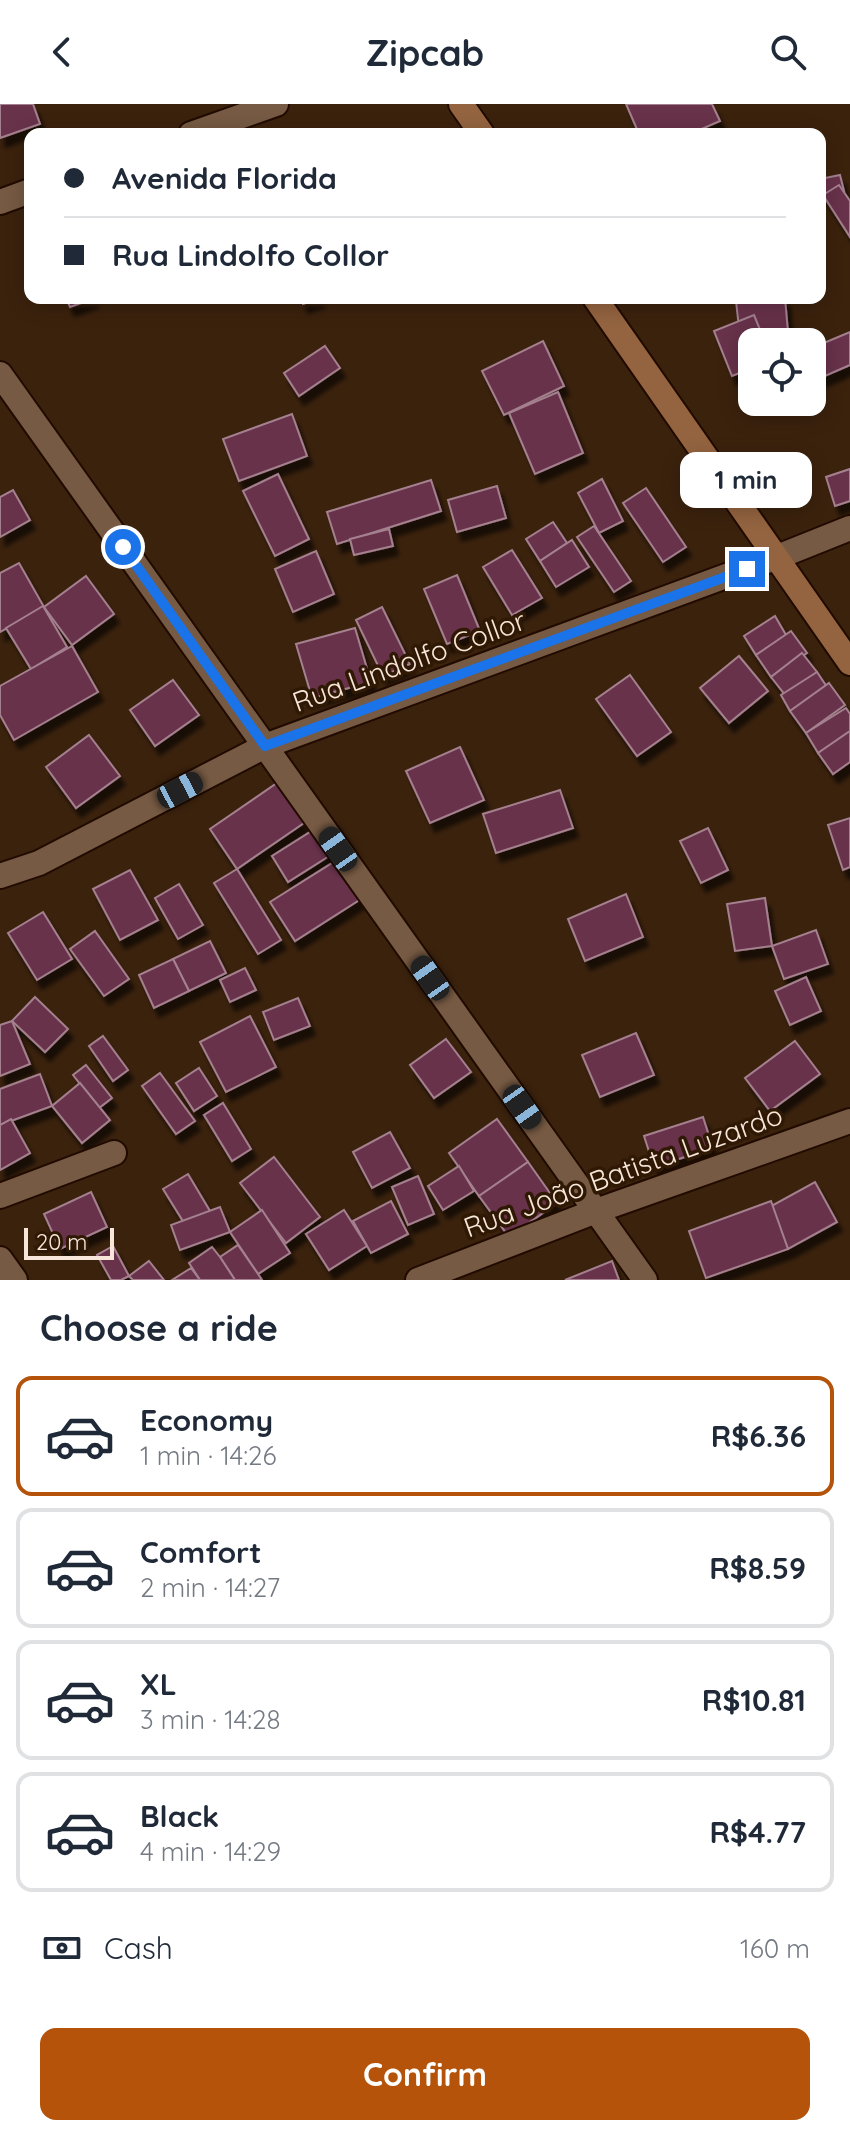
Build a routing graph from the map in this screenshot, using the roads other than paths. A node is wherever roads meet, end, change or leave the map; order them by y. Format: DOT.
graph roads {
  1 [pos="276,104"];
  2 [pos="461,104"];
  3 [pos="208,128"];
  4 [pos="478,128"];
  5 [pos="24,193"];
  6 [pos="0,202"];
  7 [pos="599,304"];
  8 [pos="0,374"];
  9 [pos="850,528"];
  10 [pos="775,558"];
  11 [pos="850,663"];
  12 [pos="265,746"];
  13 [pos="0,876"];
  14 [pos="850,1121"];
  15 [pos="114,1153"];
  16 [pos="0,1196"];
  17 [pos="596,1211"];
  18 [pos="0,1259"];
  19 [pos="15,1280"];
  20 [pos="418,1280"];
  21 [pos="645,1280"];
  1 -- 3 [label="street"];
  2 -- 4 [label="street"];
  5 -- 6 [label="street"];
  7 -- 10 [label="street"];
  8 -- 12 [label="street"];
  9 -- 10 [label="street, Rua Lindolfo Collor"];
  10 -- 11 [label="street"];
  10 -- 12 [label="street, Rua Lindolfo Collor"];
  12 -- 13 [label="street, Rua Lindolfo Collor"];
  12 -- 17 [label="street"];
  14 -- 17 [label="street, Rua João Batista Luzardo"];
  15 -- 16 [label="street"];
  17 -- 20 [label="street, Rua João Batista Luzardo"];
  17 -- 21 [label="street"];
  18 -- 19 [label="street"];
}
